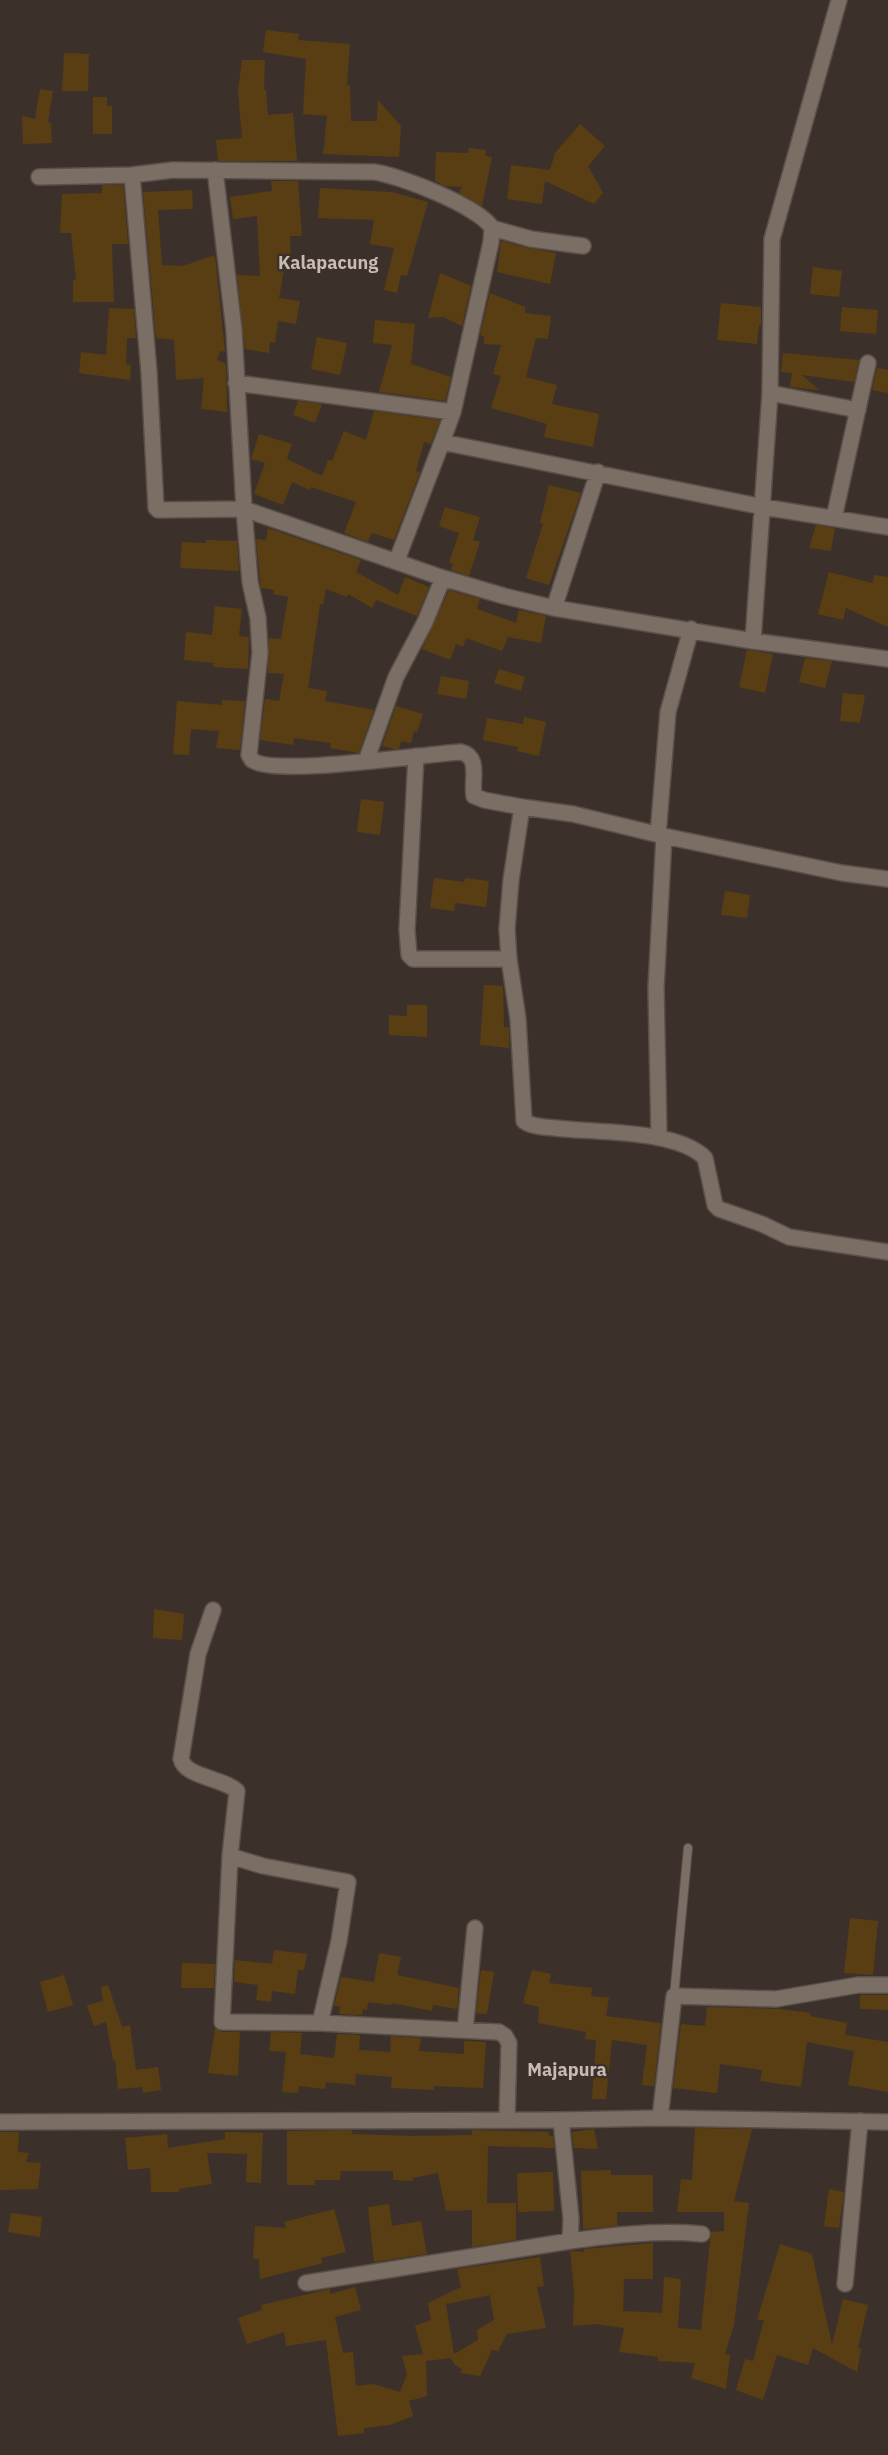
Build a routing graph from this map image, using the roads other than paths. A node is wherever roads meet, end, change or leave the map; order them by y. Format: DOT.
graph roads {
  1 [pos="839,0"];
  2 [pos="214,170"];
  3 [pos="132,175"];
  4 [pos="39,177"];
  5 [pos="492,228"];
  6 [pos="583,246"];
  7 [pos="868,363"];
  8 [pos="236,383"];
  9 [pos="770,393"];
  10 [pos="858,410"];
  11 [pos="453,412"];
  12 [pos="442,442"];
  13 [pos="598,472"];
  14 [pos="763,507"];
  15 [pos="244,509"];
  16 [pos="834,518"];
  17 [pos="888,527"];
  18 [pos="397,560"];
  19 [pos="443,578"];
  20 [pos="554,608"];
  21 [pos="691,629"];
  22 [pos="753,641"];
  23 [pos="888,659"];
  24 [pos="416,756"];
  25 [pos="366,761"];
  26 [pos="522,807"];
  27 [pos="661,835"];
  28 [pos="888,879"];
  29 [pos="509,959"];
  30 [pos="658,1137"];
  31 [pos="888,1252"];
  32 [pos="213,1610"];
  33 [pos="688,1848"];
  34 [pos="230,1856"];
  35 [pos="475,1928"];
  36 [pos="888,1985"];
  37 [pos="674,1996"];
  38 [pos="320,2023"];
  39 [pos="465,2030"];
  40 [pos="660,2118"];
  41 [pos="507,2120"];
  42 [pos="561,2120"];
  43 [pos="860,2121"];
  44 [pos="888,2121"];
  45 [pos="0,2122"];
  46 [pos="702,2234"];
  47 [pos="570,2241"];
  48 [pos="306,2283"];
  49 [pos="845,2284"];
  1 -- 9 [label="street"];
  2 -- 3 [label="street"];
  2 -- 5 [label="street"];
  2 -- 8 [label="street"];
  3 -- 4 [label="street"];
  3 -- 15 [label="street"];
  5 -- 6 [label="street"];
  5 -- 11 [label="street"];
  7 -- 10 [label="street"];
  8 -- 11 [label="street"];
  8 -- 15 [label="street"];
  9 -- 10 [label="street"];
  9 -- 14 [label="street"];
  10 -- 16 [label="street"];
  11 -- 12 [label="street"];
  12 -- 13 [label="street"];
  12 -- 18 [label="street"];
  13 -- 14 [label="street"];
  13 -- 20 [label="street"];
  14 -- 16 [label="street"];
  14 -- 22 [label="street"];
  15 -- 18 [label="street"];
  15 -- 25 [label="street"];
  16 -- 17 [label="street"];
  18 -- 19 [label="street"];
  19 -- 20 [label="street"];
  19 -- 25 [label="street"];
  20 -- 21 [label="street"];
  21 -- 22 [label="street"];
  21 -- 27 [label="street"];
  22 -- 23 [label="street"];
  24 -- 25 [label="street"];
  24 -- 26 [label="street"];
  24 -- 29 [label="street"];
  26 -- 27 [label="street"];
  26 -- 29 [label="street"];
  27 -- 28 [label="street"];
  27 -- 30 [label="street"];
  29 -- 30 [label="street"];
  30 -- 31 [label="street"];
  32 -- 34 [label="street"];
  33 -- 37 [label="lane"];
  34 -- 38 [label="street"];
  34 -- 38 [label="street"];
  35 -- 39 [label="street"];
  36 -- 37 [label="street"];
  37 -- 40 [label="street"];
  38 -- 39 [label="street"];
  39 -- 41 [label="street"];
  40 -- 42 [label="street"];
  40 -- 43 [label="street"];
  41 -- 42 [label="street"];
  41 -- 45 [label="street"];
  42 -- 47 [label="street"];
  43 -- 44 [label="street"];
  43 -- 49 [label="street"];
  46 -- 47 [label="street"];
  47 -- 48 [label="street"];
}
